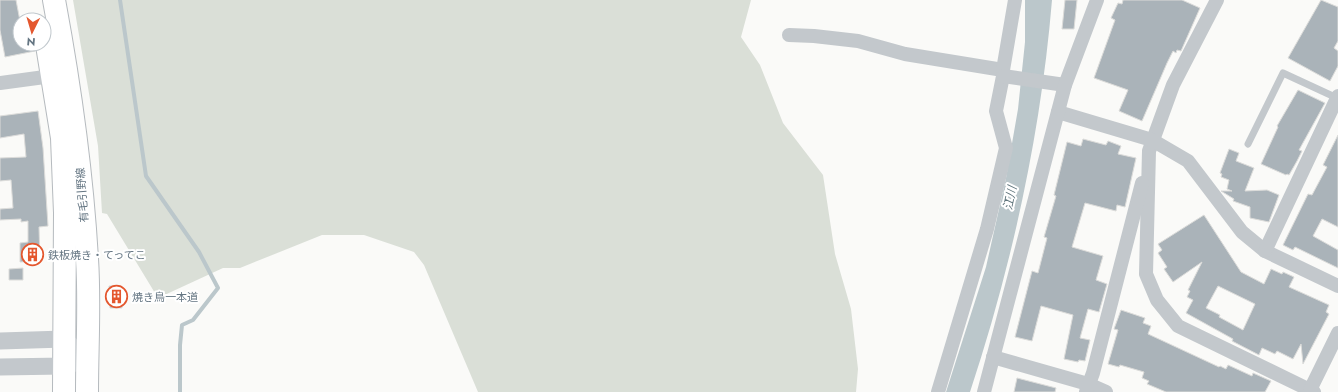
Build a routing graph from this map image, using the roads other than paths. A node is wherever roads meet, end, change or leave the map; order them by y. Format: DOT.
graph roads {
  1 [pos="40,0"];
  2 [pos="54,0"];
  3 [pos="1015,0"];
  4 [pos="1097,0"];
  5 [pos="1217,0"];
  6 [pos="42,12"];
  7 [pos="789,35"];
  8 [pos="48,52"];
  9 [pos="1003,73"];
  10 [pos="52,76"];
  11 [pos="0,83"];
  12 [pos="1065,84"];
  13 [pos="1337,97"];
  14 [pos="1058,112"];
  15 [pos="1152,140"];
  16 [pos="1248,144"];
  17 [pos="1148,160"];
  18 [pos="1265,251"];
  19 [pos="1338,286"];
  20 [pos="1338,333"];
  21 [pos="64,339"];
  22 [pos="0,341"];
  23 [pos="993,357"];
  24 [pos="87,360"];
  25 [pos="64,366"];
  26 [pos="0,367"];
  27 [pos="1087,388"];
  28 [pos="1312,391"];
  29 [pos="64,392"];
  30 [pos="87,392"];
  31 [pos="938,392"];
  32 [pos="984,392"];
  33 [pos="1106,392"];
  1 -- 6 [label="main road"];
  2 -- 24 [label="main road, 有毛引野線"];
  3 -- 9 [label="street"];
  4 -- 12 [label="street"];
  5 -- 15 [label="street"];
  7 -- 9 [label="street"];
  8 -- 10 [label="main road, 有毛引野線"];
  9 -- 12 [label="street"];
  9 -- 31 [label="street"];
  10 -- 11 [label="street"];
  10 -- 21 [label="main road, 有毛引野線"];
  12 -- 14 [label="street"];
  13 -- 16 [label="lane"];
  13 -- 18 [label="street"];
  14 -- 15 [label="street"];
  14 -- 23 [label="street"];
  15 -- 17 [label="street"];
  15 -- 18 [label="street"];
  17 -- 27 [label="street"];
  17 -- 28 [label="street"];
  18 -- 19 [label="street"];
  20 -- 28 [label="street"];
  21 -- 22 [label="street"];
  21 -- 24 [label="street"];
  21 -- 25 [label="main road, 有毛引野線"];
  23 -- 27 [label="street"];
  23 -- 32 [label="street"];
  24 -- 25 [label="street"];
  24 -- 30 [label="main road, 有毛引野線"];
  25 -- 26 [label="street"];
  25 -- 29 [label="main road, 有毛引野線"];
  27 -- 33 [label="street"];
}
